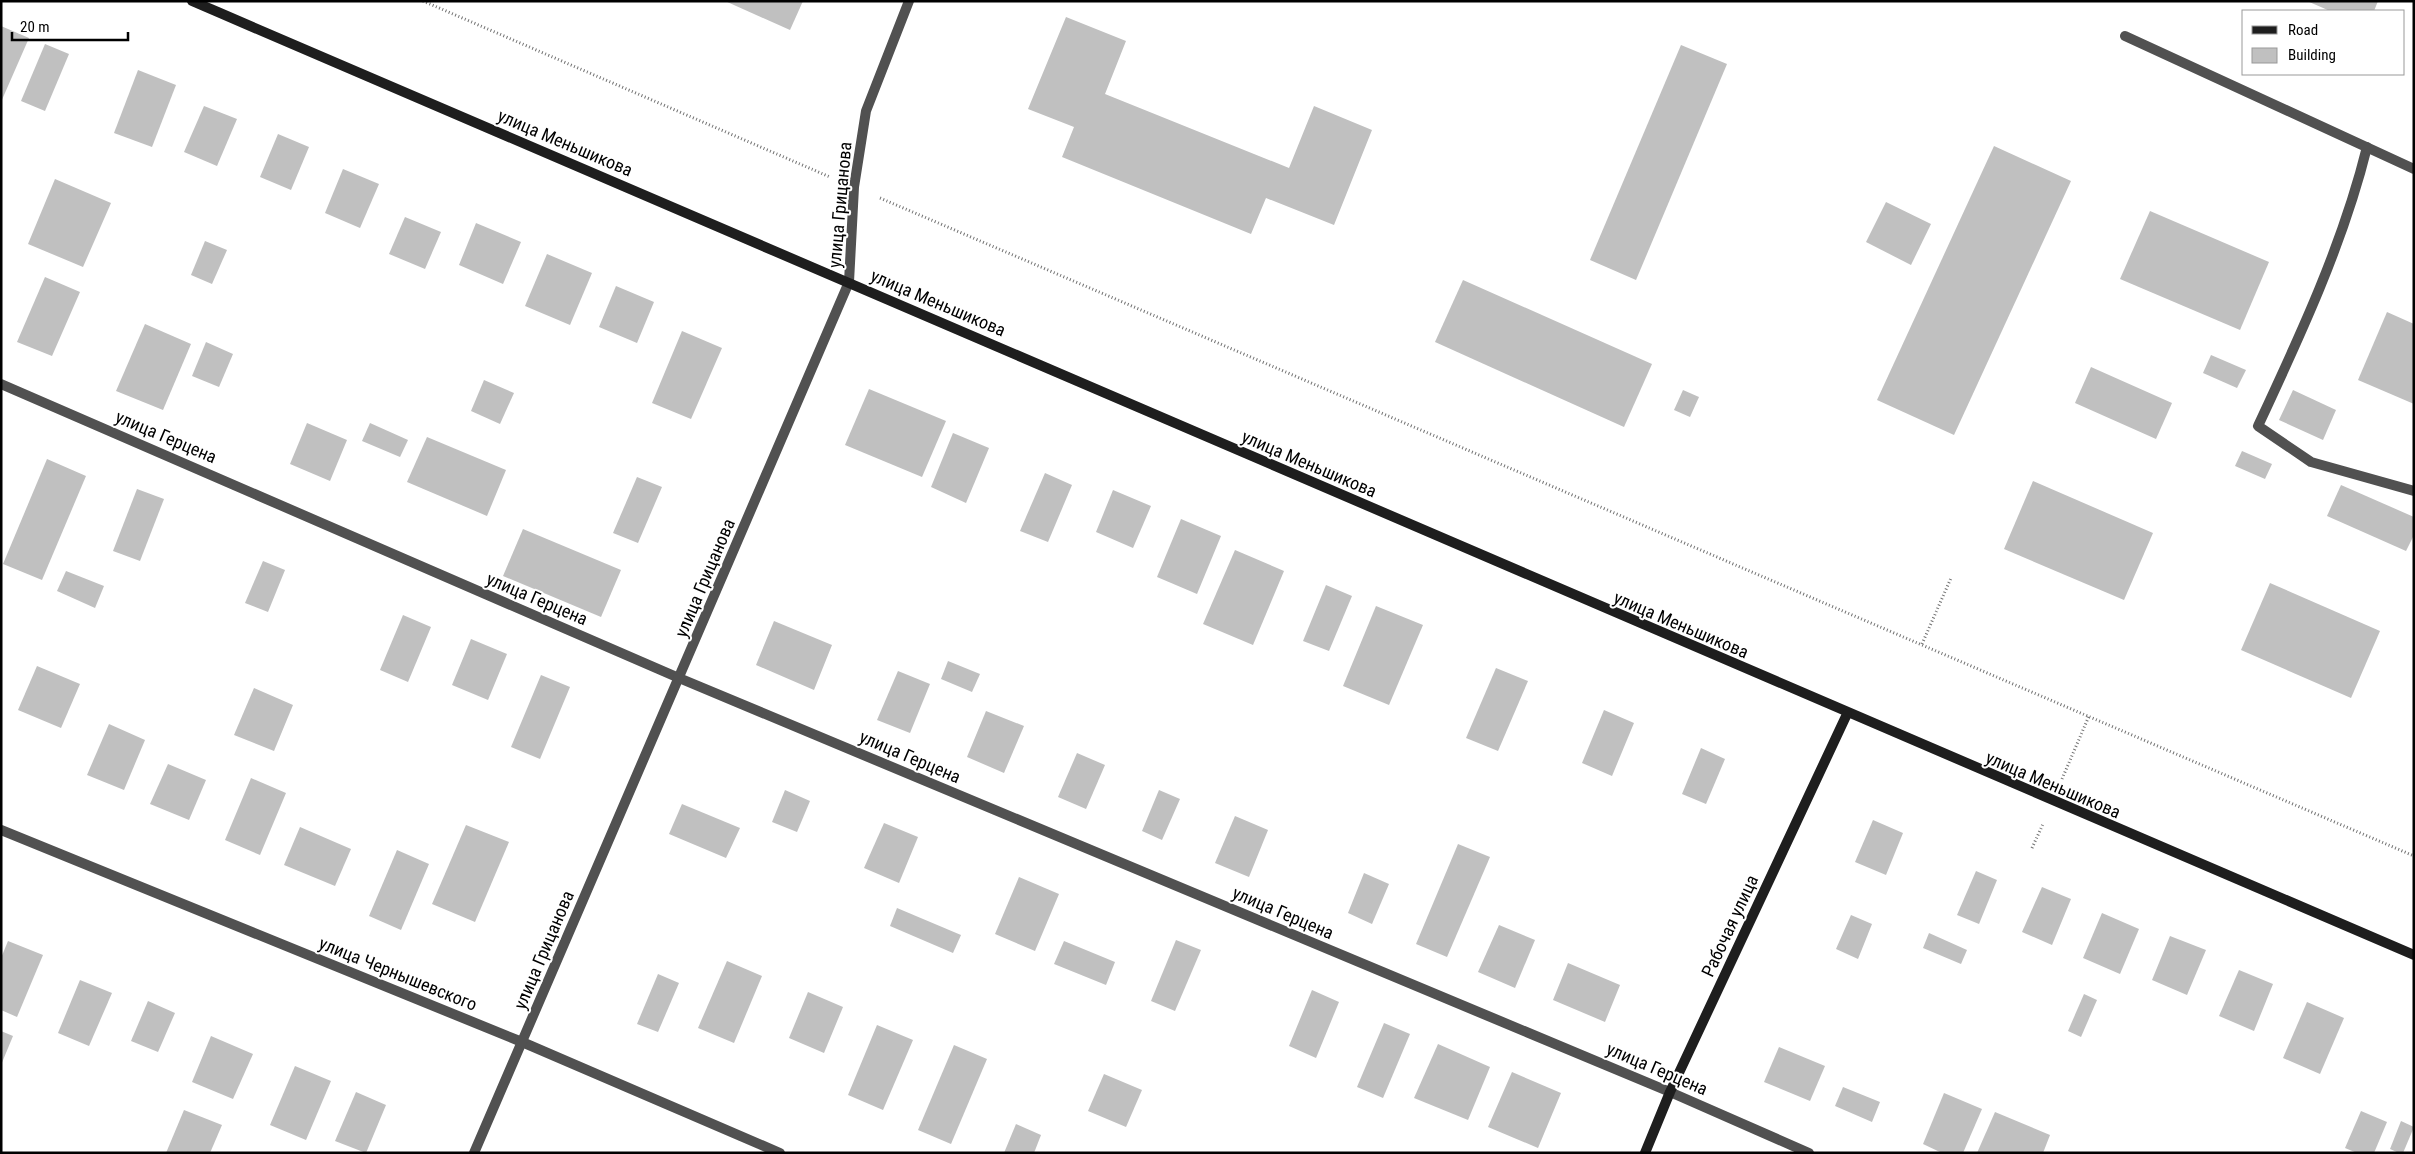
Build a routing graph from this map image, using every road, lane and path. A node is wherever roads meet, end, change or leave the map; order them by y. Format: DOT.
graph roads {
  1 [pos="192,1"];
  2 [pos="423,1"];
  3 [pos="910,1"];
  4 [pos="2125,36"];
  5 [pos="2367,147"];
  6 [pos="2414,169"];
  7 [pos="854,187"];
  8 [pos="849,282"];
  9 [pos="1,384"];
  10 [pos="2414,491"];
  11 [pos="1951,578"];
  12 [pos="1922,644"];
  13 [pos="679,678"];
  14 [pos="1847,714"];
  15 [pos="1,830"];
  16 [pos="2414,856"];
  17 [pos="2414,954"];
  18 [pos="522,1042"];
  19 [pos="1670,1092"];
  20 [pos="474,1153"];
  21 [pos="780,1153"];
  22 [pos="1645,1153"];
  23 [pos="1809,1153"];
  1 -- 8 [label="main road, улица Меньшикова"];
  2 -- 7 [label="path"];
  3 -- 7 [label="street, улица Грицанова"];
  4 -- 5 [label="street"];
  5 -- 6 [label="street"];
  5 -- 10 [label="street"];
  7 -- 8 [label="street, улица Грицанова"];
  7 -- 12 [label="path"];
  8 -- 13 [label="street, улица Грицанова"];
  8 -- 14 [label="main road, улица Меньшикова"];
  9 -- 13 [label="street, улица Герцена"];
  11 -- 12 [label="path"];
  12 -- 16 [label="path"];
  13 -- 18 [label="street, улица Грицанова"];
  13 -- 19 [label="street, улица Герцена"];
  14 -- 17 [label="main road, улица Меньшикова"];
  14 -- 19 [label="main road, Рабочая улица"];
  15 -- 18 [label="street, улица Чернышевского"];
  18 -- 20 [label="street, улица Грицанова"];
  18 -- 21 [label="street, улица Чернышевского"];
  19 -- 22 [label="main road, Рабочая улица"];
  19 -- 23 [label="street, улица Герцена"];
}
